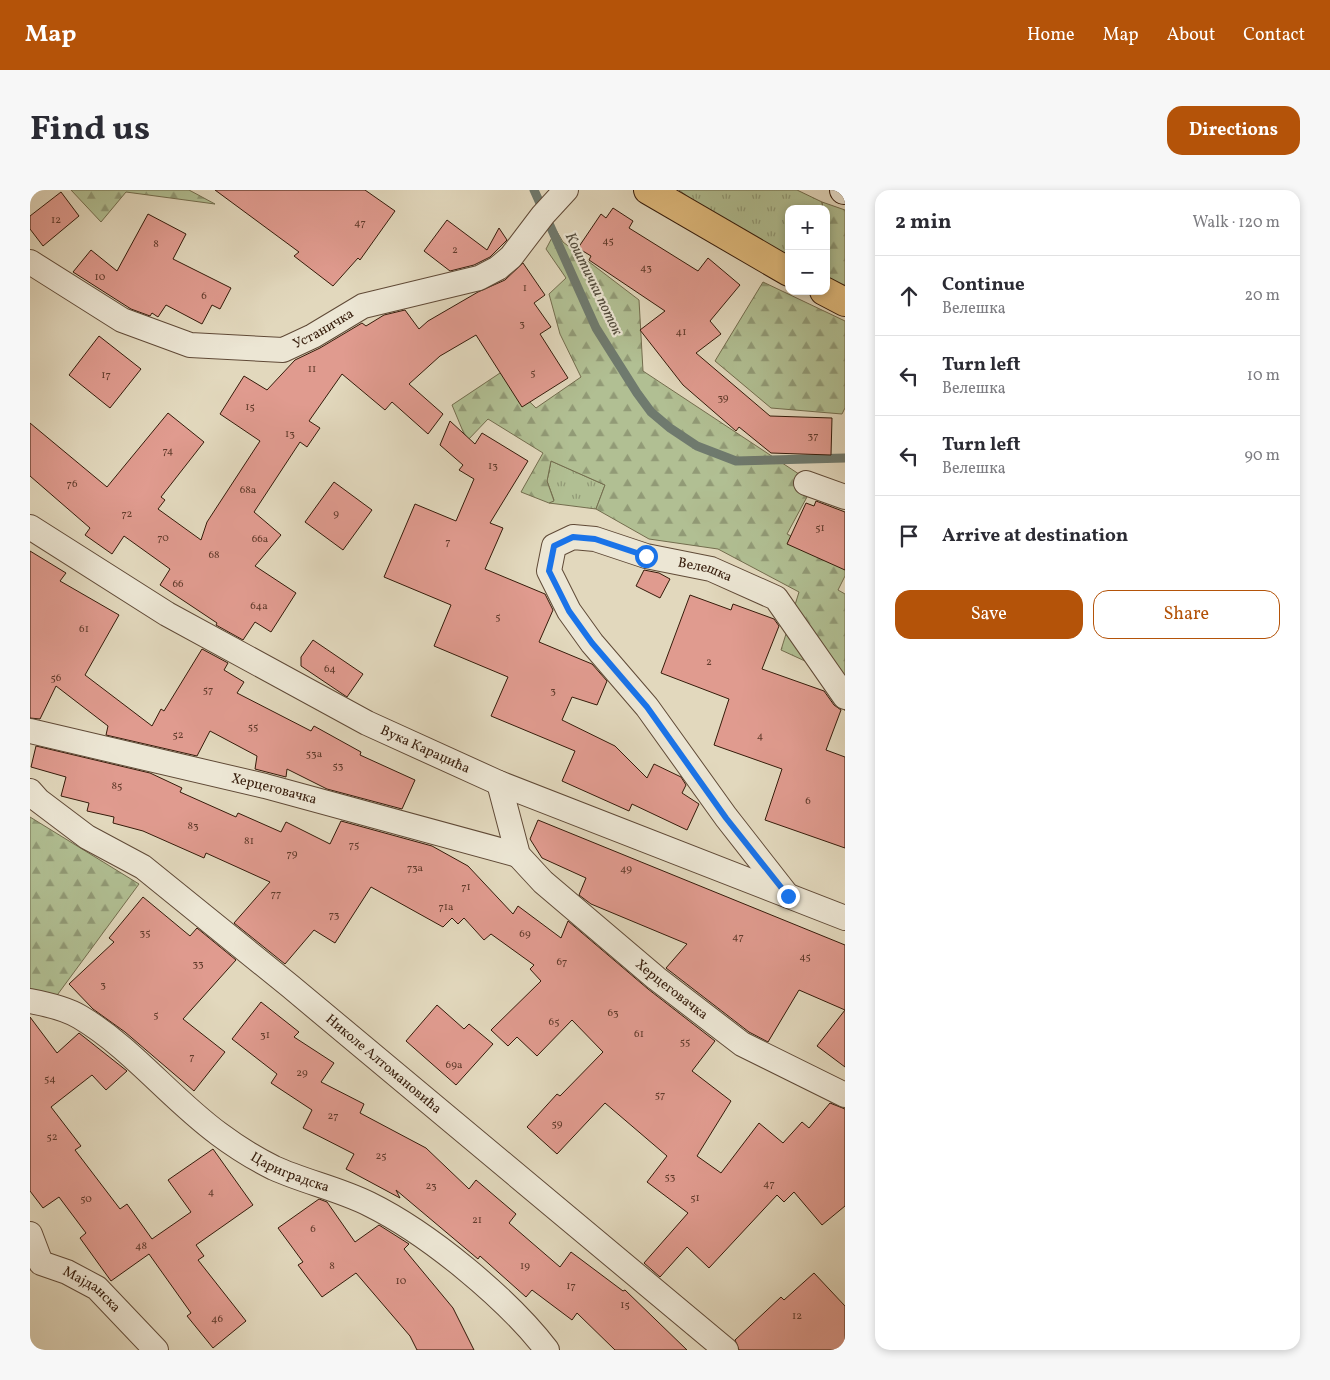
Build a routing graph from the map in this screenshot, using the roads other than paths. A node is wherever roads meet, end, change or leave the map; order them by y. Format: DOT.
graph roads {
  1 [pos="648,190"];
  2 [pos="555,202"];
  3 [pos="30,262"];
  4 [pos="785,270"];
  5 [pos="830,294"];
  6 [pos="845,302"];
  7 [pos="806,482"];
  8 [pos="845,497"];
  9 [pos="30,527"];
  10 [pos="845,697"];
  11 [pos="30,731"];
  12 [pos="499,783"];
  13 [pos="30,791"];
  14 [pos="518,855"];
  15 [pos="788,896"];
  16 [pos="845,918"];
  17 [pos="30,1001"];
  18 [pos="845,1095"];
  19 [pos="30,1234"];
  20 [pos="35,1269"];
  21 [pos="156,1350"];
  22 [pos="546,1350"];
  23 [pos="726,1350"];
  1 -- 4 [label="main road"];
  2 -- 3 [label="street, Устаничка"];
  5 -- 6 [label="main road"];
  7 -- 8 [label="street"];
  9 -- 12 [label="street, Вука Караџића"];
  10 -- 15 [label="street, Велешка"];
  11 -- 14 [label="street, Херцеговачка"];
  12 -- 14 [label="street, Херцеговачка"];
  12 -- 15 [label="street, Вука Караџића"];
  13 -- 23 [label="street, Николе Алтомановића"];
  14 -- 18 [label="street, Херцеговачка"];
  15 -- 16 [label="street, Вука Караџића"];
  17 -- 22 [label="street, Цариградска"];
  19 -- 20 [label="street, Мајданска"];
  20 -- 21 [label="street, Мајданска"];
}
